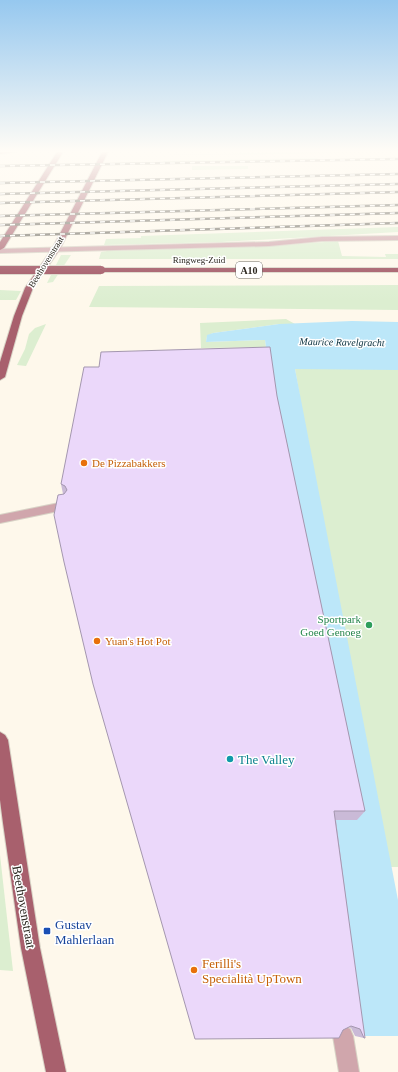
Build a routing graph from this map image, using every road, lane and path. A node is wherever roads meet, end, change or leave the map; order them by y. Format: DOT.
graph roads {
  1 [pos="29,202"];
  2 [pos="80,202"];
  3 [pos="398,238"];
  4 [pos="0,248"];
  5 [pos="56,249"];
  6 [pos="0,251"];
  7 [pos="0,270"];
  8 [pos="398,270"];
  9 [pos="0,378"];
  10 [pos="64,506"];
  11 [pos="0,520"];
  12 [pos="0,740"];
  13 [pos="343,1036"];
  14 [pos="56,1072"];
  15 [pos="348,1072"];
  1 -- 4 [label="main road"];
  2 -- 5 [label="main road, Beethovenstraat"];
  3 -- 5 [label="lane"];
  5 -- 6 [label="lane"];
  5 -- 9 [label="main road, Beethovenstraat"];
  7 -- 8 [label="highway, Ringweg-Zuid / A10, bridge"];
  10 -- 11 [label="lane"];
  12 -- 14 [label="main road, Beethovenstraat"];
  13 -- 15 [label="lane"];
}
